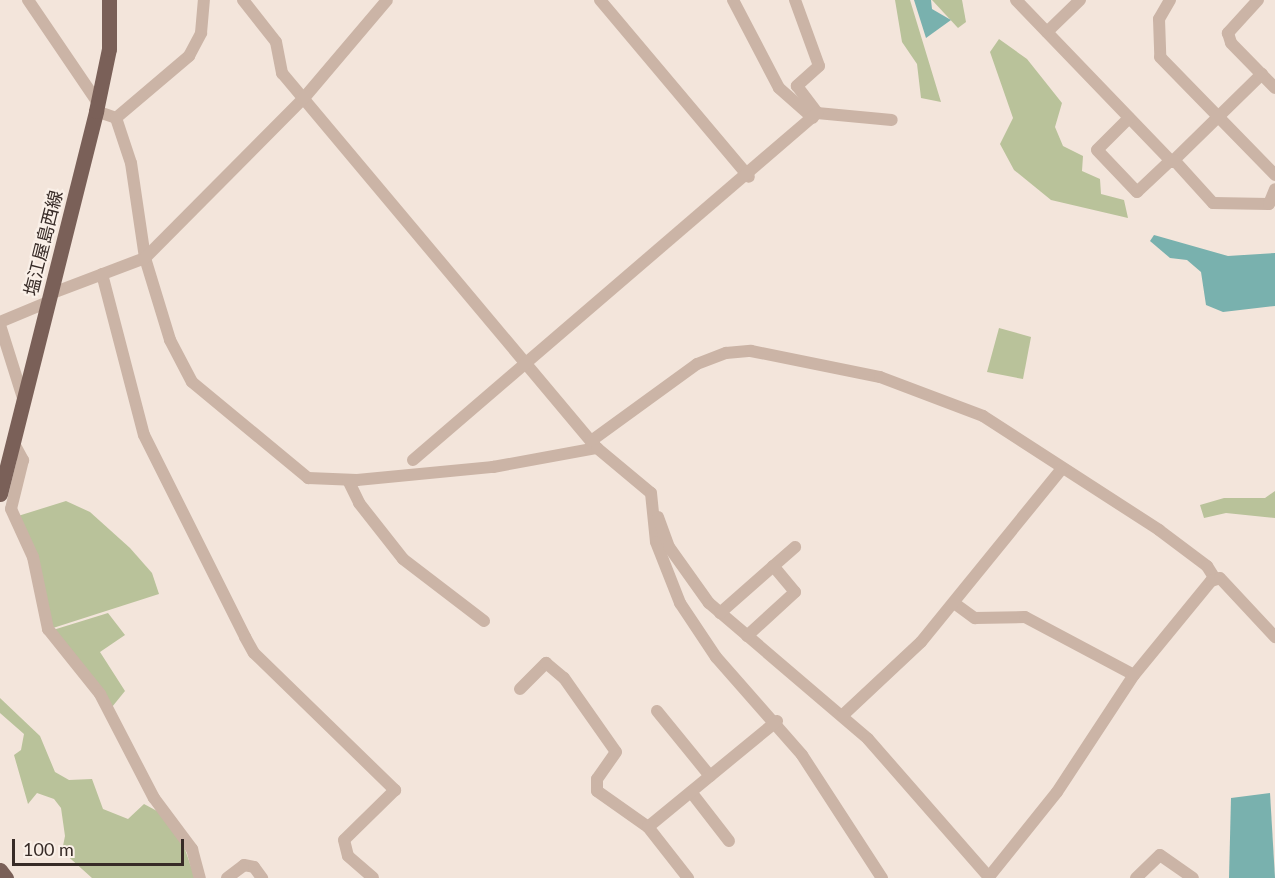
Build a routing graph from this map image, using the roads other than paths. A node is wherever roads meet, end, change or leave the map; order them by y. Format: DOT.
graph roads {
  1 [pos="28,0"];
  2 [pos="109,0"];
  3 [pos="204,0"];
  4 [pos="243,0"];
  5 [pos="387,0"];
  6 [pos="600,0"];
  7 [pos="733,0"];
  8 [pos="795,0"];
  9 [pos="1016,0"];
  10 [pos="1080,0"];
  11 [pos="1170,0"];
  12 [pos="1258,0"];
  13 [pos="1047,32"];
  14 [pos="1262,74"];
  15 [pos="1275,88"];
  16 [pos="304,98"];
  17 [pos="97,107"];
  18 [pos="815,116"];
  19 [pos="116,118"];
  20 [pos="1129,118"];
  21 [pos="892,120"];
  22 [pos="1217,120"];
  23 [pos="1172,160"];
  24 [pos="1275,175"];
  25 [pos="749,177"];
  26 [pos="1275,189"];
  27 [pos="145,258"];
  28 [pos="102,274"];
  29 [pos="49,298"];
  30 [pos="0,323"];
  31 [pos="528,363"];
  32 [pos="24,398"];
  33 [pos="13,442"];
  34 [pos="594,445"];
  35 [pos="413,459"];
  36 [pos="1061,470"];
  37 [pos="348,480"];
  38 [pos="651,493"];
  39 [pos="0,494"];
  40 [pos="795,547"];
  41 [pos="773,566"];
  42 [pos="1215,579"];
  43 [pos="954,603"];
  44 [pos="720,613"];
  45 [pos="484,621"];
  46 [pos="747,636"];
  47 [pos="1275,637"];
  48 [pos="1134,675"];
  49 [pos="520,689"];
  50 [pos="657,711"];
  51 [pos="843,715"];
  52 [pos="777,721"];
  53 [pos="710,776"];
  54 [pos="691,792"];
  55 [pos="648,827"];
  56 [pos="729,841"];
  57 [pos="0,870"];
  58 [pos="6,878"];
  59 [pos="200,878"];
  60 [pos="227,878"];
  61 [pos="262,878"];
  62 [pos="373,878"];
  63 [pos="688,878"];
  64 [pos="882,878"];
  65 [pos="989,878"];
  66 [pos="1136,878"];
  67 [pos="1193,878"];
  1 -- 17 [label="street"];
  2 -- 17 [label="main road, 塩江屋島西線"];
  3 -- 19 [label="street"];
  4 -- 16 [label="street"];
  5 -- 16 [label="street"];
  6 -- 25 [label="street"];
  7 -- 18 [label="street"];
  8 -- 18 [label="street"];
  9 -- 13 [label="street"];
  10 -- 13 [label="street"];
  11 -- 22 [label="street"];
  12 -- 14 [label="street"];
  13 -- 20 [label="street"];
  14 -- 15 [label="street"];
  14 -- 22 [label="street"];
  16 -- 27 [label="street"];
  16 -- 31 [label="street"];
  17 -- 19 [label="street"];
  17 -- 29 [label="main road, 塩江屋島西線"];
  18 -- 21 [label="street"];
  18 -- 25 [label="street"];
  19 -- 27 [label="street"];
  20 -- 23 [label="street"];
  20 -- 23 [label="street"];
  22 -- 23 [label="street"];
  22 -- 24 [label="street"];
  23 -- 26 [label="street"];
  25 -- 31 [label="street"];
  27 -- 28 [label="street"];
  27 -- 37 [label="street"];
  28 -- 29 [label="street"];
  28 -- 62 [label="street"];
  29 -- 30 [label="street"];
  29 -- 32 [label="main road, 塩江屋島西線"];
  30 -- 32 [label="street"];
  31 -- 34 [label="street"];
  31 -- 35 [label="street"];
  32 -- 33 [label="main road, 塩江屋島西線"];
  33 -- 39 [label="main road, 塩江屋島西線"];
  33 -- 59 [label="street"];
  34 -- 36 [label="street"];
  34 -- 37 [label="street"];
  34 -- 38 [label="street"];
  36 -- 42 [label="street"];
  36 -- 43 [label="street"];
  37 -- 45 [label="street"];
  38 -- 44 [label="street"];
  38 -- 52 [label="street"];
  40 -- 41 [label="street"];
  41 -- 44 [label="street"];
  41 -- 46 [label="street"];
  42 -- 47 [label="street"];
  42 -- 48 [label="street"];
  43 -- 48 [label="street"];
  43 -- 51 [label="street"];
  44 -- 46 [label="street"];
  46 -- 51 [label="street"];
  48 -- 65 [label="street"];
  49 -- 55 [label="street"];
  50 -- 53 [label="street"];
  51 -- 65 [label="street"];
  52 -- 53 [label="street"];
  52 -- 64 [label="street"];
  53 -- 54 [label="street"];
  54 -- 55 [label="street"];
  54 -- 56 [label="street"];
  55 -- 63 [label="street"];
  57 -- 58 [label="main road"];
  60 -- 61 [label="street"];
  66 -- 67 [label="street"];
}
